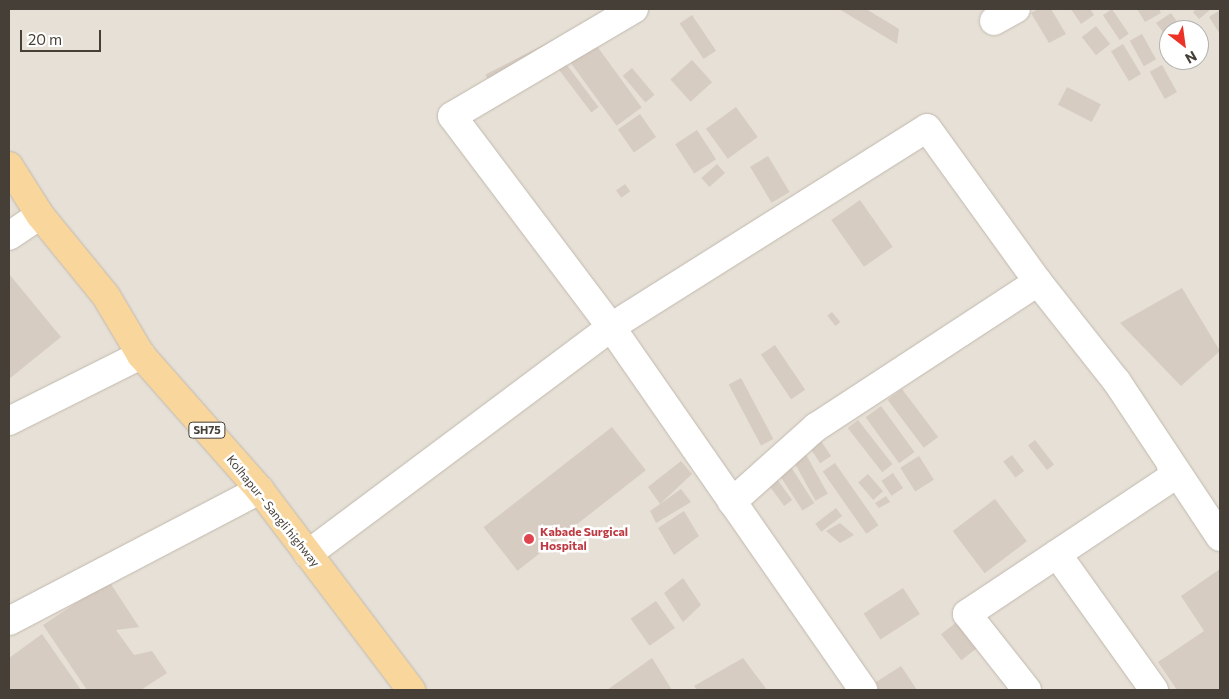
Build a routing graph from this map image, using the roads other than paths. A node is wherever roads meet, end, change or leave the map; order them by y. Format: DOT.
graph roads {
  1 [pos="634,9"];
  2 [pos="9,166"];
  3 [pos="40,216"];
  4 [pos="9,236"];
  5 [pos="1038,282"];
  6 [pos="611,327"];
  7 [pos="141,355"];
  8 [pos="9,421"];
  9 [pos="1171,467"];
  10 [pos="260,490"];
  11 [pos="732,502"];
  12 [pos="1220,536"];
  13 [pos="308,554"];
  14 [pos="1057,554"];
  15 [pos="9,621"];
  16 [pos="411,690"];
  17 [pos="863,690"];
  18 [pos="1027,690"];
  19 [pos="1154,690"];
  1 -- 6 [label="street"];
  2 -- 3 [label="main road, Kolhapur - Sangli highway / SH75"];
  3 -- 4 [label="street"];
  3 -- 7 [label="main road, Kolhapur - Sangli highway / SH75"];
  5 -- 6 [label="street"];
  5 -- 9 [label="street"];
  5 -- 11 [label="street"];
  6 -- 11 [label="street"];
  6 -- 13 [label="street"];
  7 -- 8 [label="street"];
  7 -- 10 [label="main road, Kolhapur - Sangli highway / SH75"];
  9 -- 12 [label="street"];
  9 -- 14 [label="street"];
  10 -- 13 [label="main road, Kolhapur - Sangli highway / SH75"];
  10 -- 15 [label="street"];
  11 -- 17 [label="street"];
  13 -- 16 [label="main road, Kolhapur - Sangli highway / SH75"];
  14 -- 18 [label="street"];
  14 -- 19 [label="street"];
}
